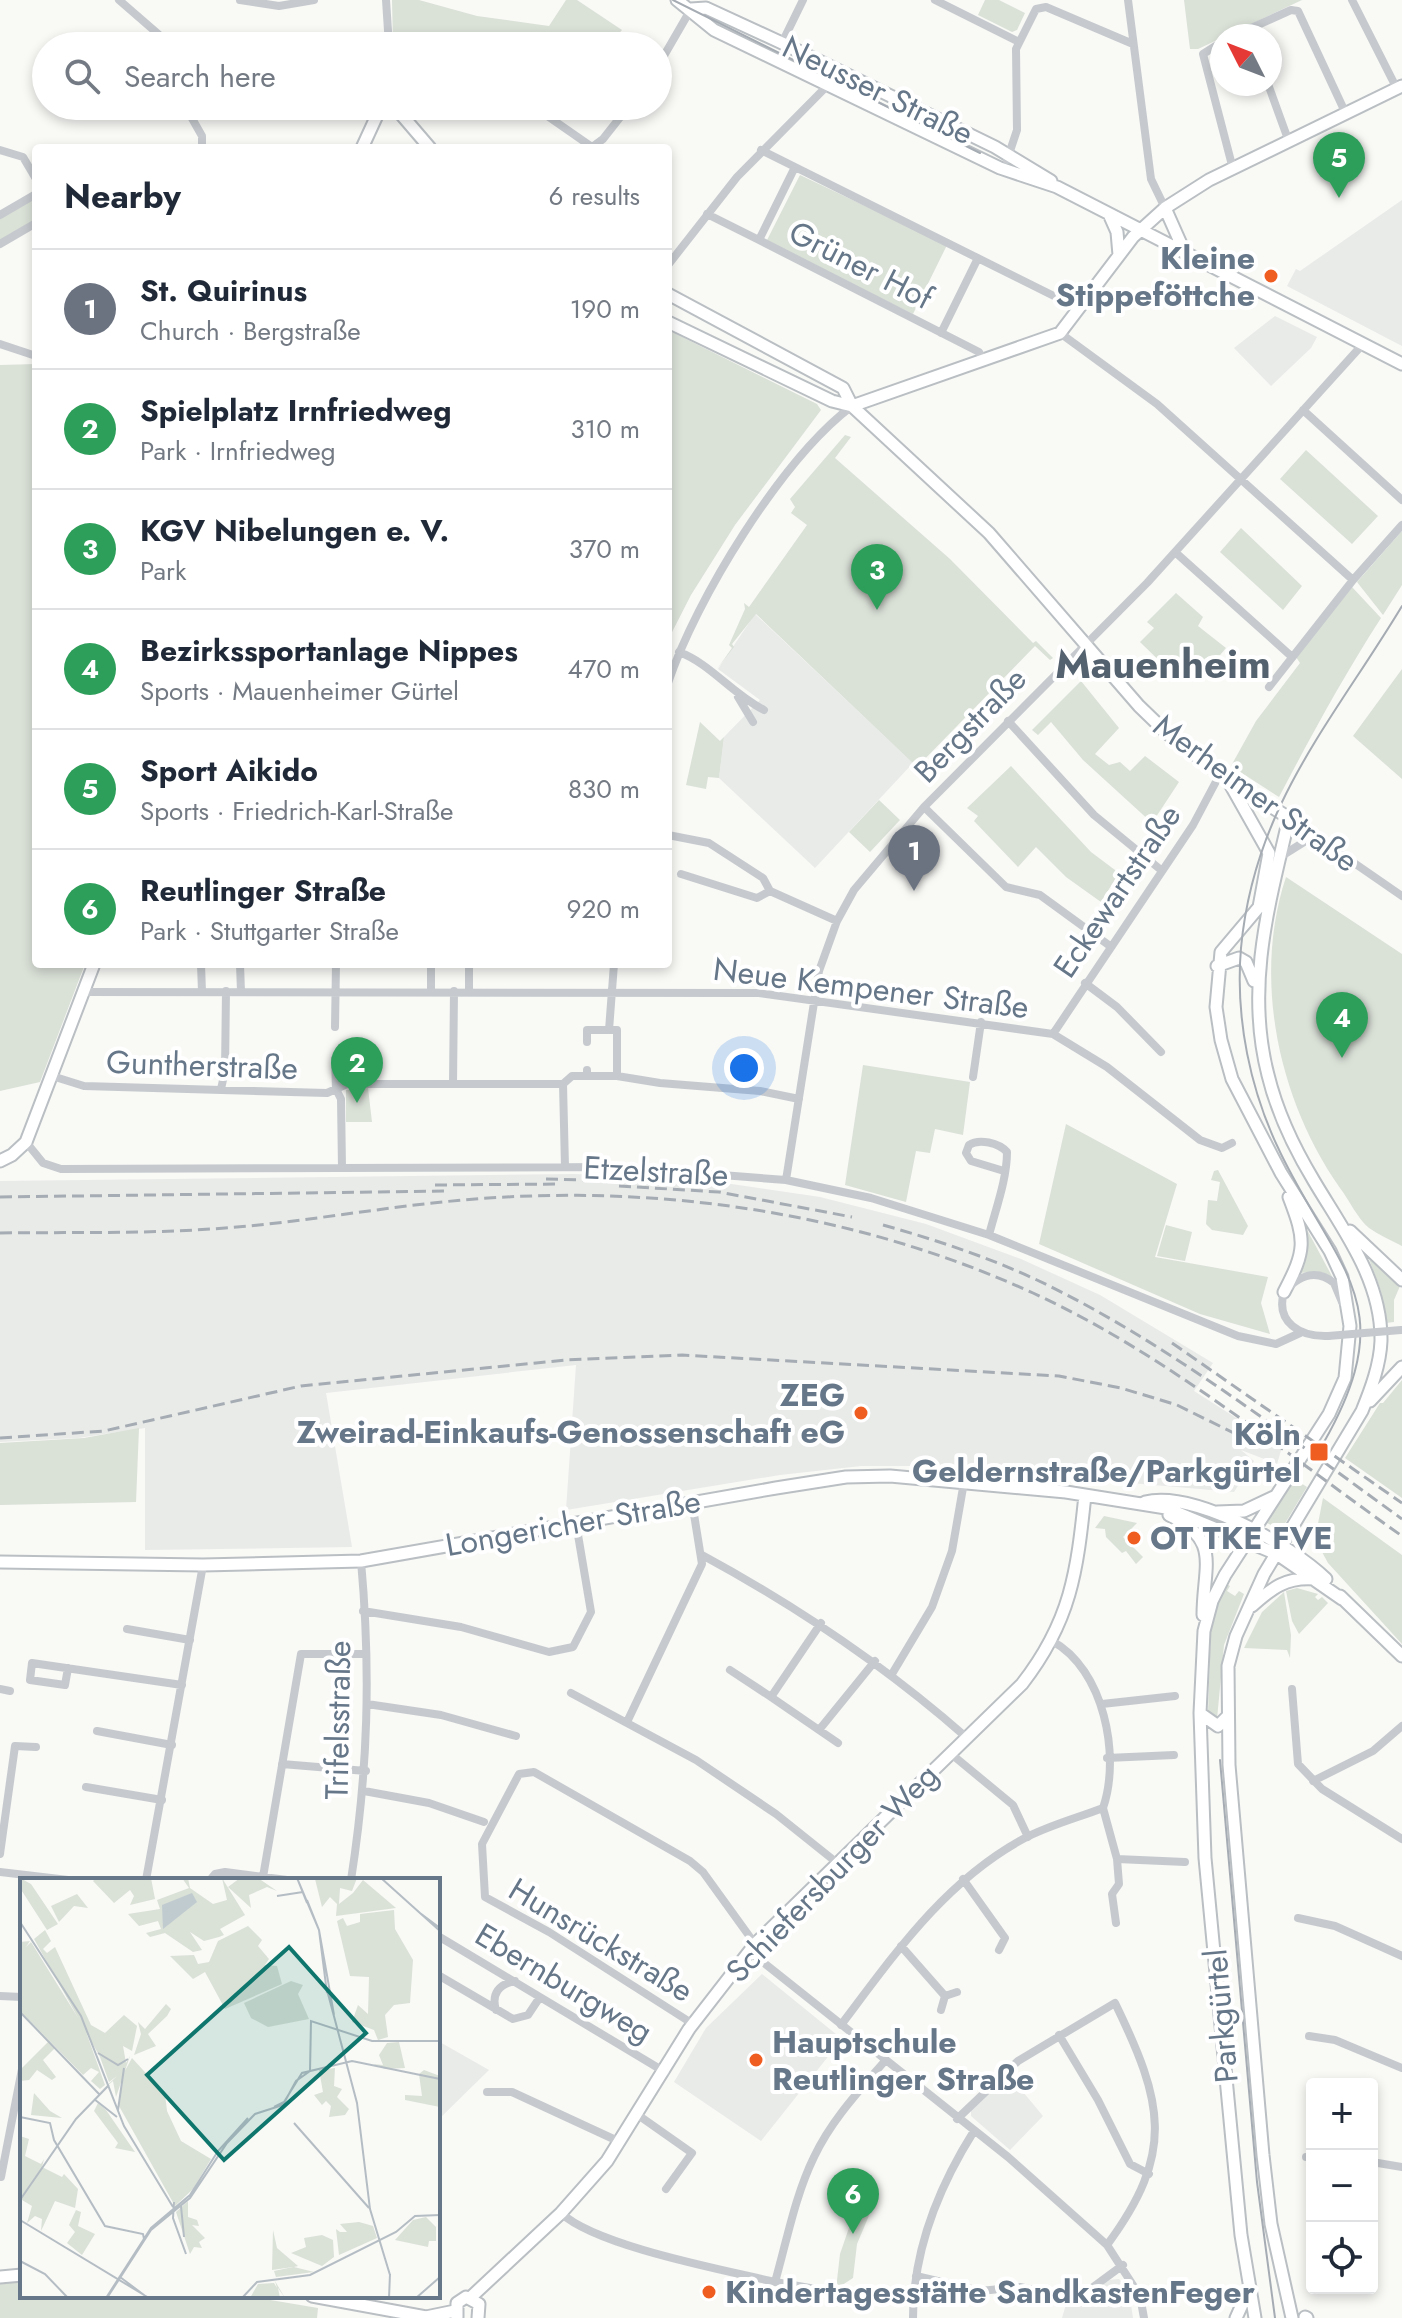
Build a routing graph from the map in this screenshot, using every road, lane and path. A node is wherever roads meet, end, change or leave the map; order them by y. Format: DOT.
graph roads {
  1 [pos="119,0"];
  2 [pos="240,0"];
  3 [pos="314,0"];
  4 [pos="386,0"];
  5 [pos="803,0"];
  6 [pos="935,0"];
  7 [pos="1128,0"];
  8 [pos="1352,0"];
  9 [pos="684,3"];
  10 [pos="1266,24"];
  11 [pos="156,32"];
  12 [pos="388,32"];
  13 [pos="672,32"];
  14 [pos="1019,42"];
  15 [pos="782,43"];
  16 [pos="1133,44"];
  17 [pos="1210,50"];
  18 [pos="810,76"];
  19 [pos="1210,81"];
  20 [pos="828,85"];
  21 [pos="1400,88"];
  22 [pos="1214,96"];
  23 [pos="1272,96"];
  24 [pos="808,102"];
  25 [pos="1346,114"];
  26 [pos="193,120"];
  27 [pos="373,120"];
  28 [pos="406,120"];
  29 [pos="552,120"];
  30 [pos="618,120"];
  31 [pos="1289,142"];
  32 [pos="202,144"];
  33 [pos="364,144"];
  34 [pos="427,144"];
  35 [pos="585,144"];
  36 [pos="596,144"];
  37 [pos="0,150"];
  38 [pos="761,150"];
  39 [pos="1009,156"];
  40 [pos="795,167"];
  41 [pos="1000,168"];
  42 [pos="1233,169"];
  43 [pos="32,172"];
  44 [pos="1057,187"];
  45 [pos="32,196"];
  46 [pos="1165,208"];
  47 [pos="1108,213"];
  48 [pos="707,214"];
  49 [pos="0,215"];
  50 [pos="32,225"];
  51 [pos="1140,229"];
  52 [pos="759,240"];
  53 [pos="0,244"];
  54 [pos="1185,253"];
  55 [pos="1119,256"];
  56 [pos="978,258"];
  57 [pos="672,260"];
  58 [pos="672,296"];
  59 [pos="672,306"];
  60 [pos="698,309"];
  61 [pos="1080,309"];
  62 [pos="672,321"];
  63 [pos="941,333"];
  64 [pos="1060,333"];
  65 [pos="0,344"];
  66 [pos="1363,344"];
  67 [pos="32,355"];
  68 [pos="982,358"];
  69 [pos="1402,364"];
  70 [pos="852,406"];
  71 [pos="1303,410"];
  72 [pos="1240,479"];
  73 [pos="1402,500"];
  74 [pos="1402,525"];
  75 [pos="1175,552"];
  76 [pos="1353,580"];
  77 [pos="1085,644"];
  78 [pos="679,652"];
  79 [pos="1291,656"];
  80 [pos="672,672"];
  81 [pos="1269,687"];
  82 [pos="737,696"];
  83 [pos="764,710"];
  84 [pos="1008,721"];
  85 [pos="753,722"];
  86 [pos="1223,776"];
  87 [pos="924,807"];
  88 [pos="1289,818"];
  89 [pos="672,836"];
  90 [pos="1312,837"];
  91 [pos="1280,857"];
  92 [pos="1161,870"];
  93 [pos="681,874"];
  94 [pos="770,891"];
  95 [pos="1402,896"];
  96 [pos="837,921"];
  97 [pos="1110,946"];
  98 [pos="1217,966"];
  99 [pos="93,968"];
  100 [pos="201,968"];
  101 [pos="240,968"];
  102 [pos="336,968"];
  103 [pos="431,968"];
  104 [pos="469,968"];
  105 [pos="613,968"];
  106 [pos="1085,983"];
  107 [pos="1257,989"];
  108 [pos="226,991"];
  109 [pos="336,991"];
  110 [pos="431,991"];
  111 [pos="454,991"];
  112 [pos="469,991"];
  113 [pos="610,991"];
  114 [pos="84,992"];
  115 [pos="202,992"];
  116 [pos="241,992"];
  117 [pos="814,1000"];
  118 [pos="981,1022"];
  119 [pos="335,1027"];
  120 [pos="609,1030"];
  121 [pos="1053,1034"];
  122 [pos="587,1042"];
  123 [pos="1161,1052"];
  124 [pos="335,1059"];
  125 [pos="52,1076"];
  126 [pos="617,1076"];
  127 [pos="973,1077"];
  128 [pos="453,1084"];
  129 [pos="563,1084"];
  130 [pos="221,1089"];
  131 [pos="336,1089"];
  132 [pos="799,1099"];
  133 [pos="26,1142"];
  134 [pos="1232,1143"];
  135 [pos="0,1161"];
  136 [pos="565,1167"];
  137 [pos="342,1168"];
  138 [pos="1004,1171"];
  139 [pos="1281,1173"];
  140 [pos="786,1180"];
  141 [pos="1338,1218"];
  142 [pos="989,1235"];
  143 [pos="1402,1280"];
  144 [pos="1284,1292"];
  145 [pos="1350,1326"];
  146 [pos="1401,1330"];
  147 [pos="1300,1333"];
  148 [pos="1402,1367"];
  149 [pos="1362,1411"];
  150 [pos="964,1482"];
  151 [pos="1085,1495"];
  152 [pos="1277,1496"];
  153 [pos="692,1502"];
  154 [pos="1144,1502"];
  155 [pos="1158,1508"];
  156 [pos="1212,1511"];
  157 [pos="576,1523"];
  158 [pos="1250,1536"];
  159 [pos="1279,1550"];
  160 [pos="702,1555"];
  161 [pos="361,1561"];
  162 [pos="0,1562"];
  163 [pos="203,1565"];
  164 [pos="1316,1579"];
  165 [pos="1342,1599"];
  166 [pos="363,1611"];
  167 [pos="1246,1612"];
  168 [pos="821,1623"];
  169 [pos="127,1629"];
  170 [pos="1204,1631"];
  171 [pos="190,1640"];
  172 [pos="1052,1641"];
  173 [pos="365,1654"];
  174 [pos="1402,1656"];
  175 [pos="875,1661"];
  176 [pos="68,1668"];
  177 [pos="730,1670"];
  178 [pos="892,1674"];
  179 [pos="182,1685"];
  180 [pos="1292,1689"];
  181 [pos="571,1693"];
  182 [pos="1175,1696"];
  183 [pos="771,1697"];
  184 [pos="367,1704"];
  185 [pos="1102,1704"];
  186 [pos="1200,1713"];
  187 [pos="1228,1716"];
  188 [pos="627,1722"];
  189 [pos="1402,1726"];
  190 [pos="819,1730"];
  191 [pos="97,1731"];
  192 [pos="516,1736"];
  193 [pos="966,1737"];
  194 [pos="838,1743"];
  195 [pos="172,1745"];
  196 [pos="36,1747"];
  197 [pos="950,1753"];
  198 [pos="1174,1755"];
  199 [pos="1107,1758"];
  200 [pos="282,1764"];
  201 [pos="366,1771"];
  202 [pos="1313,1781"];
  203 [pos="86,1787"];
  204 [pos="364,1791"];
  205 [pos="162,1800"];
  206 [pos="1103,1808"];
  207 [pos="484,1822"];
  208 [pos="1028,1837"];
  209 [pos="1402,1839"];
  210 [pos="0,1854"];
  211 [pos="1117,1859"];
  212 [pos="836,1862"];
  213 [pos="1185,1862"];
  214 [pos="0,1872"];
  215 [pos="263,1877"];
  216 [pos="51,1878"];
  217 [pos="146,1878"];
  218 [pos="212,1878"];
  219 [pos="271,1878"];
  220 [pos="351,1878"];
  221 [pos="963,1879"];
  222 [pos="1298,1918"];
  223 [pos="1116,1923"];
  224 [pos="1016,1936"];
  225 [pos="440,1937"];
  226 [pos="1005,1938"];
  227 [pos="901,1946"];
  228 [pos="752,1947"];
  229 [pos="999,1950"];
  230 [pos="1402,1956"];
  231 [pos="440,1976"];
  232 [pos="515,1981"];
  233 [pos="957,1992"];
  234 [pos="0,1996"];
  235 [pos="945,1996"];
  236 [pos="20,1997"];
  237 [pos="540,1997"];
  238 [pos="941,2010"];
  239 [pos="496,2011"];
  240 [pos="693,2024"];
  241 [pos="841,2025"];
  242 [pos="1059,2035"];
  243 [pos="1309,2036"];
  244 [pos="884,2062"];
  245 [pos="1402,2068"];
  246 [pos="665,2072"];
  247 [pos="20,2087"];
  248 [pos="487,2092"];
  249 [pos="638,2115"];
  250 [pos="957,2119"];
  251 [pos="974,2131"];
  252 [pos="620,2142"];
  253 [pos="1378,2163"];
  254 [pos="1402,2167"];
  255 [pos="1149,2174"];
  256 [pos="1,2177"];
  257 [pos="666,2189"];
  258 [pos="561,2213"];
  259 [pos="1107,2245"];
  260 [pos="1123,2265"];
  261 [pos="20,2275"];
  262 [pos="916,2276"];
  263 [pos="0,2277"];
  264 [pos="775,2282"];
  265 [pos="1250,2288"];
  266 [pos="1286,2292"];
  267 [pos="851,2295"];
  268 [pos="323,2298"];
  269 [pos="470,2298"];
  270 [pos="456,2314"];
  271 [pos="480,2317"];
  272 [pos="913,2318"];
  273 [pos="1144,2318"];
  274 [pos="1236,2318"];
  275 [pos="1255,2318"];
  276 [pos="1292,2318"];
  277 [pos="1306,2318"];
  1 -- 11 [label="street"];
  2 -- 3 [label="street"];
  4 -- 12 [label="street"];
  5 -- 15 [label="street"];
  6 -- 14 [label="street"];
  7 -- 16 [label="street"];
  8 -- 21 [label="street"];
  9 -- 13 [label="street"];
  9 -- 15 [label="main road, Neusser Straße"];
  9 -- 18 [label="main road, Neusser Straße"];
  10 -- 25 [label="street"];
  14 -- 16 [label="street"];
  14 -- 39 [label="street"];
  15 -- 39 [label="main road, Neusser Straße"];
  16 -- 46 [label="street"];
  17 -- 19 [label="street"];
  18 -- 20 [label="main road, Neusser Straße"];
  18 -- 24 [label="street"];
  20 -- 24 [label="street"];
  20 -- 41 [label="main road, Neusser Straße"];
  21 -- 25 [label="main road"];
  22 -- 42 [label="street"];
  23 -- 31 [label="street"];
  24 -- 38 [label="street"];
  25 -- 31 [label="main road"];
  26 -- 32 [label="street"];
  27 -- 33 [label="main road"];
  28 -- 34 [label="main road"];
  29 -- 35 [label="street"];
  30 -- 36 [label="street"];
  31 -- 42 [label="main road"];
  37 -- 43 [label="street"];
  38 -- 40 [label="street, Grüner Hof"];
  38 -- 48 [label="street"];
  39 -- 41 [label="street"];
  39 -- 44 [label="main road, Neusser Straße"];
  40 -- 52 [label="street, Grüner Hof"];
  40 -- 56 [label="street, Grüner Hof"];
  41 -- 44 [label="main road, Neusser Straße"];
  42 -- 46 [label="main road"];
  44 -- 47 [label="main road, Neusser Straße"];
  45 -- 49 [label="street"];
  46 -- 51 [label="main road"];
  46 -- 54 [label="main road"];
  47 -- 51 [label="main road, Neusser Straße"];
  47 -- 55 [label="main road"];
  48 -- 52 [label="street, Grüner Hof"];
  48 -- 57 [label="street"];
  50 -- 53 [label="street"];
  51 -- 54 [label="main road, Neusser Straße"];
  51 -- 55 [label="main road"];
  52 -- 63 [label="street, Grüner Hof"];
  54 -- 66 [label="main road, Neusser Straße"];
  55 -- 61 [label="main road"];
  56 -- 61 [label="street, Grüner Hof"];
  56 -- 63 [label="street, Grüner Hof"];
  58 -- 60 [label="main road, Merheimer Straße"];
  59 -- 60 [label="street"];
  60 -- 70 [label="main road, Merheimer Straße"];
  61 -- 64 [label="main road"];
  62 -- 70 [label="main road, Merheimer Straße"];
  63 -- 68 [label="street, Grüner Hof"];
  64 -- 68 [label="main road"];
  64 -- 72 [label="street"];
  65 -- 67 [label="street"];
  66 -- 69 [label="main road, Neusser Straße"];
  66 -- 71 [label="street, Bergstraße"];
  68 -- 70 [label="main road"];
  70 -- 77 [label="main road, Merheimer Straße"];
  70 -- 78 [label="street"];
  71 -- 72 [label="street, Bergstraße"];
  71 -- 73 [label="street"];
  72 -- 75 [label="street, Bergstraße"];
  72 -- 76 [label="street"];
  74 -- 76 [label="street"];
  75 -- 77 [label="street, Bergstraße"];
  75 -- 79 [label="street"];
  76 -- 79 [label="street"];
  77 -- 84 [label="street, Bergstraße"];
  77 -- 86 [label="main road, Merheimer Straße"];
  78 -- 80 [label="street"];
  78 -- 82 [label="street"];
  79 -- 81 [label="street"];
  82 -- 83 [label="street"];
  82 -- 85 [label="street"];
  84 -- 87 [label="street, Bergstraße"];
  84 -- 92 [label="street"];
  86 -- 88 [label="main road, Merheimer Straße"];
  86 -- 92 [label="street, Eckewartstraße"];
  86 -- 98 [label="main road"];
  87 -- 96 [label="street, Bergstraße"];
  87 -- 97 [label="street"];
  88 -- 90 [label="street, Merheimer Straße"];
  88 -- 91 [label="main road"];
  89 -- 94 [label="street"];
  90 -- 91 [label="street"];
  90 -- 95 [label="street, Merheimer Straße"];
  91 -- 107 [label="main road"];
  92 -- 97 [label="street, Eckewartstraße"];
  93 -- 94 [label="street"];
  94 -- 96 [label="street"];
  96 -- 117 [label="street, Bergstraße"];
  97 -- 106 [label="street, Eckewartstraße"];
  98 -- 107 [label="main road"];
  98 -- 139 [label="main road"];
  99 -- 114 [label="main road"];
  100 -- 115 [label="street"];
  101 -- 116 [label="street"];
  102 -- 109 [label="street"];
  103 -- 110 [label="street"];
  104 -- 112 [label="street"];
  105 -- 113 [label="street"];
  106 -- 121 [label="street, Eckewartstraße"];
  106 -- 123 [label="street"];
  107 -- 141 [label="main road"];
  108 -- 115 [label="street, Neue Kempener Straße"];
  108 -- 116 [label="street, Neue Kempener Straße"];
  108 -- 130 [label="street"];
  109 -- 110 [label="street, Neue Kempener Straße"];
  109 -- 116 [label="street, Neue Kempener Straße"];
  109 -- 119 [label="street"];
  110 -- 111 [label="street, Neue Kempener Straße"];
  111 -- 112 [label="street, Neue Kempener Straße"];
  111 -- 128 [label="street"];
  112 -- 113 [label="street, Neue Kempener Straße"];
  113 -- 117 [label="street, Neue Kempener Straße"];
  113 -- 120 [label="street"];
  114 -- 115 [label="street, Neue Kempener Straße"];
  114 -- 125 [label="main road"];
  117 -- 118 [label="street, Neue Kempener Straße"];
  117 -- 132 [label="street, Bergstraße"];
  118 -- 121 [label="street, Neue Kempener Straße"];
  118 -- 127 [label="street"];
  120 -- 122 [label="street"];
  120 -- 126 [label="street"];
  121 -- 134 [label="street, Neue Kempener Straße"];
  124 -- 131 [label="street"];
  125 -- 130 [label="street, Guntherstraße"];
  125 -- 133 [label="main road"];
  126 -- 129 [label="street, Guntherstraße"];
  126 -- 132 [label="street"];
  128 -- 129 [label="street, Guntherstraße"];
  128 -- 131 [label="street, Guntherstraße"];
  129 -- 136 [label="street"];
  130 -- 131 [label="street, Guntherstraße"];
  131 -- 137 [label="street"];
  132 -- 140 [label="street, Bergstraße"];
  133 -- 135 [label="main road"];
  133 -- 137 [label="street, Etzelstraße"];
  136 -- 137 [label="street, Etzelstraße"];
  136 -- 140 [label="street, Etzelstraße"];
  138 -- 138 [label="street"];
  138 -- 142 [label="street"];
  139 -- 144 [label="main road"];
  139 -- 145 [label="main road, Parkgürtel"];
  140 -- 142 [label="street, Etzelstraße"];
  141 -- 143 [label="main road"];
  141 -- 149 [label="main road"];
  142 -- 147 [label="street, Etzelstraße"];
  144 -- 145 [label="street"];
  144 -- 147 [label="street"];
  145 -- 152 [label="main road, Parkgürtel"];
  146 -- 147 [label="street, Etzelstraße, bridge"];
  148 -- 149 [label="main road"];
  149 -- 159 [label="main road, Parkgürtel"];
  150 -- 151 [label="main road, Longericher Straße"];
  150 -- 153 [label="main road, Longericher Straße"];
  150 -- 178 [label="street"];
  151 -- 154 [label="main road, Longericher Straße"];
  151 -- 172 [label="main road, Schiefersburger Weg"];
  152 -- 156 [label="main road"];
  152 -- 158 [label="main road, Parkgürtel"];
  153 -- 157 [label="main road, Longericher Straße"];
  153 -- 160 [label="street"];
  154 -- 155 [label="main road, Longericher Straße"];
  154 -- 156 [label="main road, Longericher Straße"];
  155 -- 158 [label="main road, Longericher Straße"];
  155 -- 170 [label="main road"];
  156 -- 158 [label="main road, Longericher Straße"];
  157 -- 161 [label="main road, Longericher Straße"];
  157 -- 166 [label="street"];
  158 -- 159 [label="main road"];
  158 -- 170 [label="main road, Parkgürtel"];
  159 -- 164 [label="main road"];
  159 -- 165 [label="main road"];
  159 -- 167 [label="main road, Parkgürtel"];
  160 -- 168 [label="street"];
  160 -- 188 [label="street"];
  161 -- 163 [label="main road, Longericher Straße"];
  161 -- 166 [label="street, Trifelsstraße"];
  162 -- 163 [label="main road, Longericher Straße"];
  163 -- 171 [label="street"];
  164 -- 165 [label="main road"];
  164 -- 167 [label="main road"];
  165 -- 174 [label="main road"];
  166 -- 173 [label="street, Trifelsstraße"];
  167 -- 187 [label="main road, Parkgürtel"];
  168 -- 175 [label="street"];
  168 -- 183 [label="street"];
  169 -- 171 [label="street"];
  170 -- 186 [label="main road, Parkgürtel"];
  171 -- 179 [label="street"];
  172 -- 185 [label="street"];
  172 -- 193 [label="main road, Schiefersburger Weg"];
  173 -- 184 [label="street, Trifelsstraße"];
  173 -- 200 [label="street"];
  175 -- 178 [label="street"];
  175 -- 190 [label="street"];
  176 -- 176 [label="street"];
  176 -- 179 [label="street"];
  177 -- 183 [label="street"];
  178 -- 193 [label="street"];
  179 -- 195 [label="street"];
  180 -- 202 [label="street"];
  181 -- 188 [label="street"];
  182 -- 185 [label="street"];
  183 -- 190 [label="street"];
  184 -- 192 [label="street"];
  184 -- 201 [label="street, Trifelsstraße"];
  185 -- 199 [label="street"];
  186 -- 187 [label="main road"];
  186 -- 265 [label="main road, Parkgürtel"];
  187 -- 266 [label="main road, Parkgürtel"];
  188 -- 212 [label="street"];
  189 -- 202 [label="street"];
  190 -- 194 [label="street"];
  191 -- 195 [label="street"];
  193 -- 197 [label="main road, Schiefersburger Weg"];
  195 -- 205 [label="street"];
  196 -- 210 [label="street"];
  197 -- 208 [label="street, Schiefersburger Weg"];
  197 -- 212 [label="main road, Schiefersburger Weg"];
  198 -- 199 [label="street"];
  199 -- 206 [label="street"];
  200 -- 201 [label="street"];
  200 -- 215 [label="street"];
  201 -- 204 [label="street, Trifelsstraße"];
  202 -- 209 [label="street"];
  203 -- 205 [label="street"];
  204 -- 207 [label="street"];
  204 -- 220 [label="street, Trifelsstraße"];
  205 -- 217 [label="street"];
  206 -- 208 [label="street"];
  206 -- 211 [label="street"];
  208 -- 221 [label="street"];
  211 -- 213 [label="street"];
  211 -- 223 [label="street"];
  212 -- 228 [label="main road, Schiefersburger Weg"];
  214 -- 216 [label="street"];
  215 -- 218 [label="street"];
  215 -- 219 [label="street"];
  221 -- 226 [label="street"];
  221 -- 227 [label="street"];
  222 -- 230 [label="street"];
  224 -- 226 [label="street"];
  225 -- 232 [label="street, Ebernburgweg"];
  226 -- 229 [label="street"];
  227 -- 235 [label="street"];
  227 -- 241 [label="street"];
  228 -- 240 [label="main road, Schiefersburger Weg"];
  228 -- 240 [label="street, Hunsrückstraße"];
  228 -- 241 [label="street"];
  231 -- 239 [label="street"];
  232 -- 237 [label="street, Ebernburgweg"];
  232 -- 239 [label="street"];
  233 -- 235 [label="street"];
  234 -- 236 [label="street"];
  235 -- 238 [label="street"];
  237 -- 239 [label="street, Ebernburgweg"];
  237 -- 246 [label="street, Ebernburgweg"];
  240 -- 246 [label="main road, Schiefersburger Weg"];
  241 -- 244 [label="street"];
  242 -- 250 [label="street"];
  242 -- 255 [label="street"];
  242 -- 255 [label="street"];
  243 -- 245 [label="street"];
  244 -- 250 [label="street"];
  244 -- 264 [label="street"];
  246 -- 249 [label="main road, Schiefersburger Weg"];
  247 -- 256 [label="street"];
  248 -- 252 [label="street"];
  249 -- 252 [label="main road, Schiefersburger Weg"];
  249 -- 257 [label="street"];
  250 -- 251 [label="street"];
  251 -- 259 [label="street"];
  251 -- 262 [label="street"];
  252 -- 258 [label="main road, Schiefersburger Weg"];
  253 -- 254 [label="street"];
  255 -- 259 [label="street"];
  258 -- 264 [label="street"];
  258 -- 269 [label="main road, Schiefersburger Weg"];
  259 -- 260 [label="street"];
  260 -- 262 [label="street"];
  260 -- 273 [label="street"];
  261 -- 263 [label="main road"];
  262 -- 272 [label="street"];
  264 -- 267 [label="street"];
  265 -- 274 [label="main road"];
  265 -- 275 [label="main road, Parkgürtel"];
  266 -- 276 [label="main road, Parkgürtel"];
  266 -- 277 [label="street"];
  268 -- 270 [label="main road"];
  269 -- 270 [label="main road, Schiefersburger Weg"];
  269 -- 271 [label="main road"];
}
